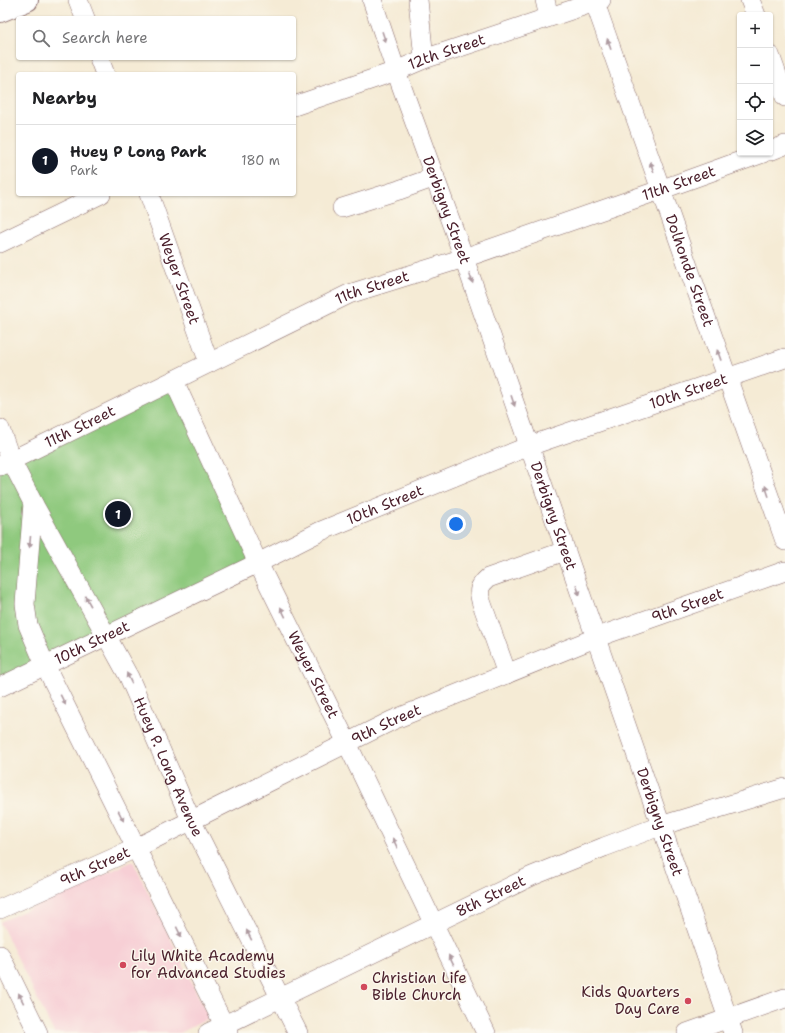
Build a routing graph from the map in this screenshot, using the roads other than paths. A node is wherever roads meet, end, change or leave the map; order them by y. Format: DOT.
graph roads {
  1 [pos="7,0"];
  2 [pos="27,0"];
  3 [pos="78,0"];
  4 [pos="372,0"];
  5 [pos="418,0"];
  6 [pos="750,0"];
  7 [pos="596,1"];
  8 [pos="0,6"];
  9 [pos="547,8"];
  10 [pos="0,12"];
  11 [pos="755,12"];
  12 [pos="84,16"];
  13 [pos="424,59"];
  14 [pos="100,60"];
  15 [pos="773,63"];
  16 [pos="396,71"];
  17 [pos="104,72"];
  18 [pos="785,97"];
  19 [pos="296,105"];
  20 [pos="785,145"];
  21 [pos="773,150"];
  22 [pos="755,156"];
  23 [pos="434,178"];
  24 [pos="660,190"];
  25 [pos="97,196"];
  26 [pos="150,196"];
  27 [pos="342,208"];
  28 [pos="0,243"];
  29 [pos="464,258"];
  30 [pos="785,358"];
  31 [pos="209,363"];
  32 [pos="727,377"];
  33 [pos="174,381"];
  34 [pos="0,428"];
  35 [pos="528,446"];
  36 [pos="6,463"];
  37 [pos="33,503"];
  38 [pos="785,541"];
  39 [pos="565,551"];
  40 [pos="258,563"];
  41 [pos="785,571"];
  42 [pos="107,636"];
  43 [pos="595,638"];
  44 [pos="45,665"];
  45 [pos="507,674"];
  46 [pos="0,686"];
  47 [pos="347,743"];
  48 [pos="785,788"];
  49 [pos="191,820"];
  50 [pos="660,826"];
  51 [pos="136,848"];
  52 [pos="0,909"];
  53 [pos="433,924"];
  54 [pos="0,955"];
  55 [pos="280,998"];
  56 [pos="785,998"];
  57 [pos="730,1025"];
  58 [pos="220,1030"];
  59 [pos="38,1033"];
  60 [pos="298,1033"];
  61 [pos="486,1033"];
  62 [pos="687,1033"];
  1 -- 8 [label="main road"];
  2 -- 10 [label="main road"];
  3 -- 12 [label="street"];
  4 -- 16 [label="street, Derbigny Street, one-way"];
  5 -- 13 [label="street"];
  6 -- 11 [label="street"];
  7 -- 9 [label="street, 12th Street"];
  24 -- 7 [label="street, Dolhonde Street, one-way"];
  9 -- 13 [label="street, 12th Street"];
  13 -- 16 [label="street, 12th Street"];
  14 -- 17 [label="street"];
  15 -- 18 [label="street"];
  16 -- 19 [label="street, 12th Street"];
  16 -- 23 [label="street, Derbigny Street"];
  20 -- 21 [label="street"];
  22 -- 24 [label="street, 11th Street"];
  23 -- 27 [label="street"];
  23 -- 29 [label="street, Derbigny Street"];
  24 -- 29 [label="street, 11th Street"];
  32 -- 24 [label="street, Dolhonde Street, one-way"];
  25 -- 28 [label="street"];
  26 -- 31 [label="street, Weyer Street"];
  29 -- 31 [label="street, 11th Street"];
  29 -- 35 [label="street, Derbigny Street, one-way"];
  30 -- 32 [label="street, 10th Street"];
  31 -- 33 [label="street, 11th Street"];
  32 -- 35 [label="street, 10th Street"];
  38 -- 32 [label="street, Dolhonde Street, one-way"];
  33 -- 36 [label="street, 11th Street"];
  33 -- 40 [label="street, Weyer Street"];
  34 -- 36 [label="street, Huey P. Long Avenue"];
  35 -- 39 [label="street, Derbigny Street"];
  35 -- 40 [label="street, 10th Street"];
  36 -- 37 [label="street, Huey P. Long Avenue"];
  42 -- 37 [label="street, Huey P. Long Avenue, one-way"];
  37 -- 44 [label="street, one-way"];
  39 -- 43 [label="street, Derbigny Street, one-way"];
  39 -- 45 [label="street"];
  40 -- 42 [label="street, 10th Street"];
  47 -- 40 [label="street, Weyer Street, one-way"];
  41 -- 43 [label="street, 9th Street"];
  42 -- 44 [label="street, 10th Street"];
  49 -- 42 [label="street, Huey P. Long Avenue, one-way"];
  43 -- 45 [label="street, 9th Street"];
  43 -- 50 [label="street, Derbigny Street"];
  44 -- 46 [label="street, 10th Street"];
  44 -- 51 [label="street, one-way"];
  45 -- 47 [label="street, 9th Street"];
  47 -- 49 [label="street, 9th Street"];
  53 -- 47 [label="street, Weyer Street, one-way"];
  48 -- 50 [label="street, 8th Street"];
  49 -- 51 [label="street, 9th Street"];
  55 -- 49 [label="street, Huey P. Long Avenue, one-way"];
  50 -- 53 [label="street, 8th Street"];
  50 -- 57 [label="street, Derbigny Street"];
  51 -- 52 [label="street, 9th Street"];
  51 -- 58 [label="street, one-way"];
  53 -- 55 [label="street, 8th Street"];
  61 -- 53 [label="street, Weyer Street, one-way"];
  59 -- 54 [label="street, one-way"];
  55 -- 58 [label="street, 8th Street"];
  55 -- 60 [label="street, Huey P. Long Avenue"];
  56 -- 57 [label="street"];
  57 -- 62 [label="street"];
}
